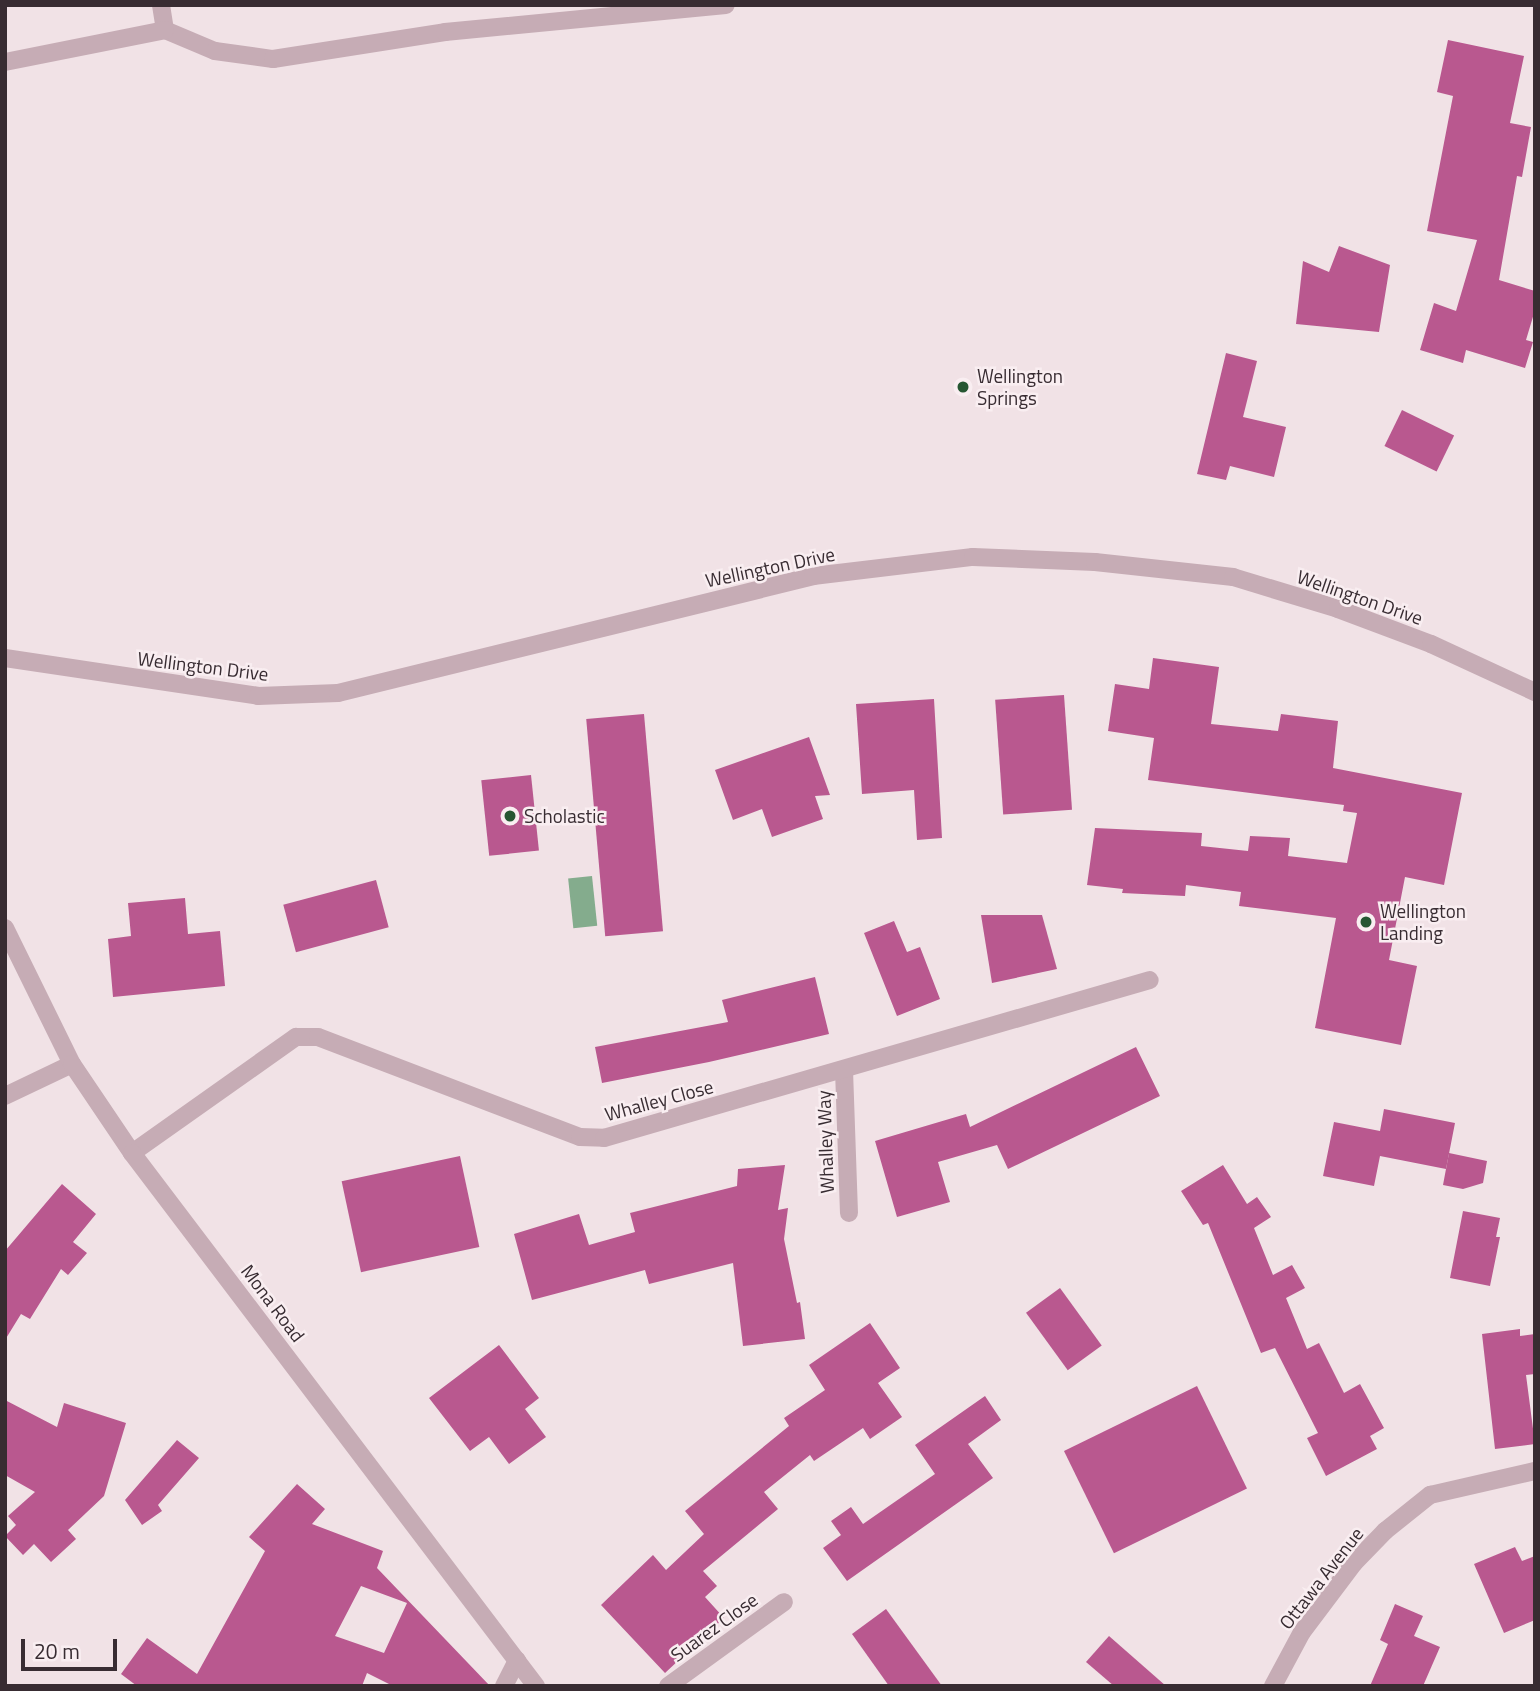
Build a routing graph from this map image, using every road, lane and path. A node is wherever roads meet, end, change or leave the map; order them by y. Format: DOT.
graph roads {
  1 [pos="162,5"];
  2 [pos="726,5"];
  3 [pos="165,30"];
  4 [pos="5,62"];
  5 [pos="5,658"];
  6 [pos="1535,692"];
  7 [pos="5,928"];
  8 [pos="1150,980"];
  9 [pos="72,1064"];
  10 [pos="844,1070"];
  11 [pos="5,1096"];
  12 [pos="132,1153"];
  13 [pos="849,1213"];
  14 [pos="1535,1471"];
  15 [pos="784,1602"];
  16 [pos="517,1660"];
  17 [pos="504,1686"];
  18 [pos="536,1686"];
  19 [pos="668,1686"];
  20 [pos="1273,1686"];
  1 -- 3 [label="street"];
  2 -- 3 [label="street"];
  3 -- 4 [label="street"];
  5 -- 6 [label="street, Wellington Drive"];
  7 -- 9 [label="street, Mona Road"];
  8 -- 10 [label="street, Whalley Close"];
  9 -- 11 [label="street"];
  9 -- 12 [label="street, Mona Road"];
  10 -- 12 [label="street, Whalley Close"];
  10 -- 13 [label="street, Whalley Way"];
  12 -- 16 [label="street, Mona Road"];
  14 -- 20 [label="street, Ottawa Avenue"];
  15 -- 19 [label="street, Suarez Close"];
  16 -- 17 [label="street"];
  16 -- 18 [label="street, Mona Road"];
}
